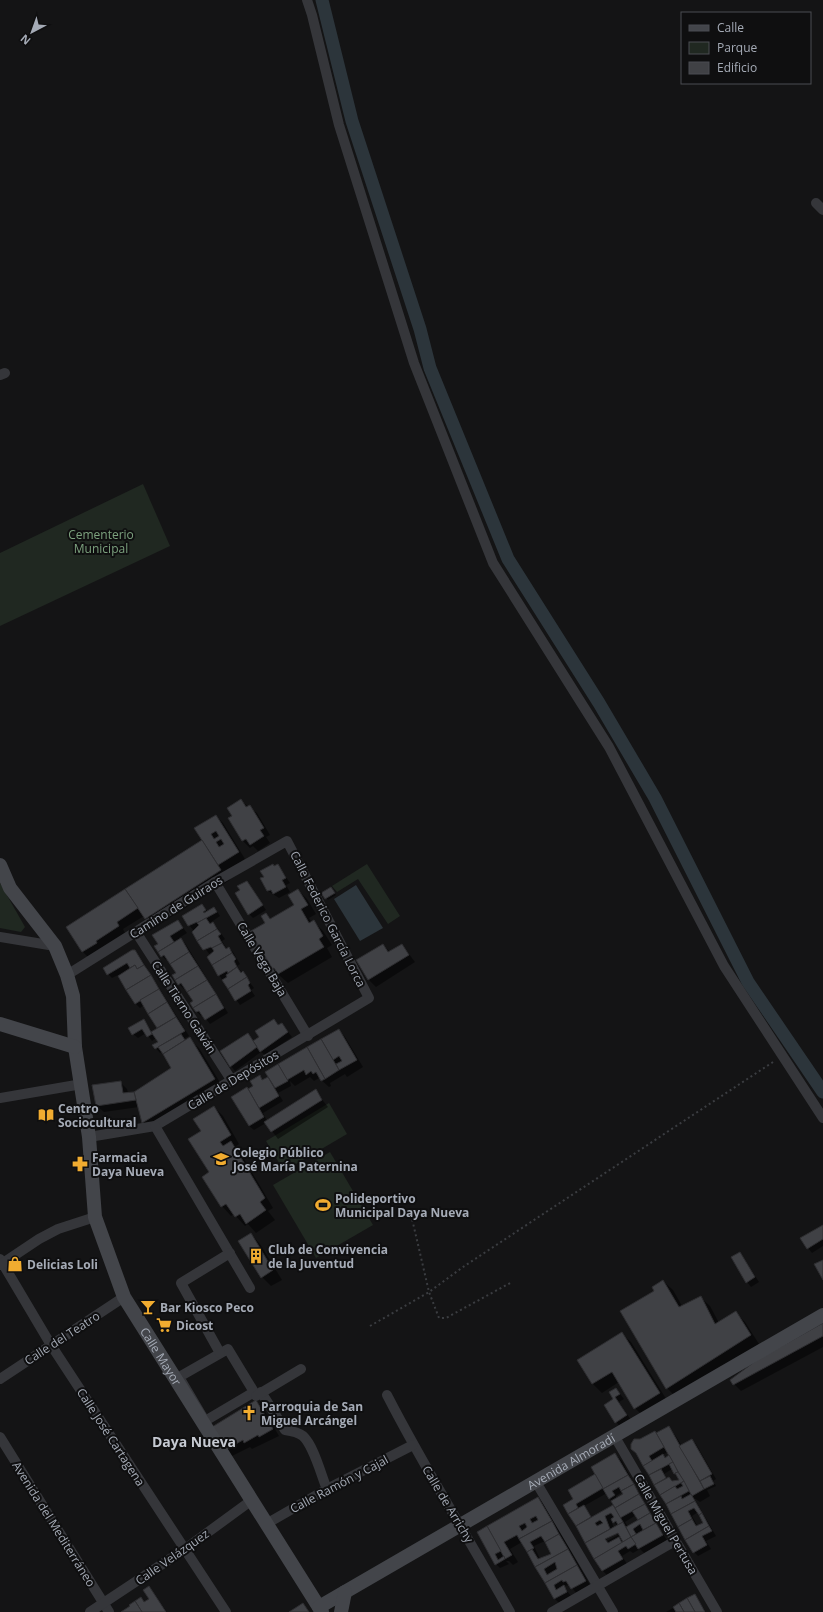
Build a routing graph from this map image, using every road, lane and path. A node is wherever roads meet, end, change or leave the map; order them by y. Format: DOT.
graph roads {
  1 [pos="307,0"];
  2 [pos="287,841"];
  3 [pos="0,865"];
  4 [pos="215,882"];
  5 [pos="136,932"];
  6 [pos="0,937"];
  7 [pos="55,946"];
  8 [pos="67,976"];
  9 [pos="368,998"];
  10 [pos="0,1024"];
  11 [pos="308,1036"];
  12 [pos="75,1047"];
  13 [pos="782,1056"];
  14 [pos="232,1081"];
  15 [pos="82,1084"];
  16 [pos="0,1098"];
  17 [pos="823,1118"];
  18 [pos="155,1126"];
  19 [pos="89,1137"];
  20 [pos="410,1210"];
  21 [pos="95,1216"];
  22 [pos="230,1253"];
  23 [pos="1,1262"];
  24 [pos="512,1282"];
  25 [pos="250,1288"];
  26 [pos="429,1292"];
  27 [pos="124,1297"];
  28 [pos="823,1315"];
  29 [pos="370,1326"];
  30 [pos="51,1345"];
  31 [pos="220,1353"];
  32 [pos="301,1369"];
  33 [pos="0,1379"];
  34 [pos="261,1392"];
  35 [pos="387,1395"];
  36 [pos="206,1425"];
  37 [pos="0,1437"];
  38 [pos="615,1437"];
  39 [pos="413,1445"];
  40 [pos="536,1482"];
  41 [pos="327,1489"];
  42 [pos="252,1500"];
  43 [pos="266,1524"];
  44 [pos="461,1525"];
  45 [pos="675,1541"];
  46 [pos="185,1549"];
  47 [pos="597,1584"];
  48 [pos="345,1592"];
  49 [pos="106,1608"];
  50 [pos="321,1609"];
  51 [pos="90,1612"];
  52 [pos="226,1612"];
  53 [pos="341,1612"];
  54 [pos="510,1612"];
  55 [pos="552,1612"];
  56 [pos="613,1612"];
  57 [pos="717,1612"];
  1 -- 13 [label="street"];
  2 -- 4 [label="street, Camino de Guiraos"];
  2 -- 9 [label="street, Calle Federico García Lorca"];
  3 -- 7 [label="street, Calle Mayor"];
  4 -- 5 [label="street, Camino de Guiraos"];
  4 -- 11 [label="street, Calle Vega Baja"];
  5 -- 8 [label="street, Camino de Guiraos"];
  5 -- 14 [label="street, Calle Tierno Galván"];
  6 -- 7 [label="street"];
  7 -- 8 [label="street, Calle Mayor"];
  8 -- 12 [label="street, Calle Mayor"];
  9 -- 11 [label="street, Calle de Depósitos"];
  10 -- 12 [label="street"];
  11 -- 14 [label="street, Calle de Depósitos"];
  12 -- 15 [label="street, Calle Mayor"];
  13 -- 17 [label="street"];
  13 -- 26 [label="path"];
  14 -- 18 [label="street, Calle de Depósitos"];
  15 -- 16 [label="street"];
  15 -- 19 [label="street, Calle Mayor"];
  18 -- 19 [label="street, Calle de Depósitos"];
  18 -- 22 [label="street"];
  19 -- 21 [label="street, Calle Mayor"];
  20 -- 26 [label="path"];
  21 -- 23 [label="street"];
  21 -- 27 [label="street, Calle Mayor"];
  22 -- 25 [label="street"];
  22 -- 31 [label="street"];
  23 -- 30 [label="street, Calle José Cartagena"];
  24 -- 26 [label="path"];
  26 -- 29 [label="path"];
  27 -- 30 [label="street, Calle del Teatro"];
  27 -- 36 [label="street, Calle Mayor"];
  28 -- 38 [label="street, Avenida Almoradí"];
  30 -- 33 [label="street, Calle del Teatro"];
  30 -- 46 [label="street, Calle José Cartagena"];
  31 -- 31 [label="street"];
  32 -- 34 [label="street"];
  34 -- 36 [label="street"];
  34 -- 41 [label="street"];
  35 -- 39 [label="street, Calle de Arrichy"];
  36 -- 42 [label="street, Calle Mayor"];
  37 -- 49 [label="street, Avenida del Mediterráneo"];
  38 -- 40 [label="street, Avenida Almoradí"];
  38 -- 45 [label="street, Calle Miguel Pertusa"];
  39 -- 41 [label="street, Calle Ramón y Cajal"];
  39 -- 44 [label="street, Calle de Arrichy"];
  40 -- 44 [label="street, Avenida Almoradí"];
  40 -- 47 [label="street"];
  41 -- 43 [label="street, Calle Ramón y Cajal"];
  42 -- 43 [label="street, Calle Mayor"];
  42 -- 46 [label="street, Calle Velázquez"];
  43 -- 50 [label="street, Calle Mayor"];
  44 -- 48 [label="street, Avenida Almoradí"];
  44 -- 54 [label="street, Calle de Arrichy"];
  45 -- 47 [label="street"];
  45 -- 57 [label="street, Calle Miguel Pertusa"];
  46 -- 49 [label="street, Calle Velázquez"];
  46 -- 52 [label="street, Calle José Cartagena"];
  47 -- 55 [label="street"];
  47 -- 56 [label="street"];
  48 -- 50 [label="street, Avenida Almoradí"];
  48 -- 53 [label="street"];
  49 -- 51 [label="street, Calle Velázquez"];
}
